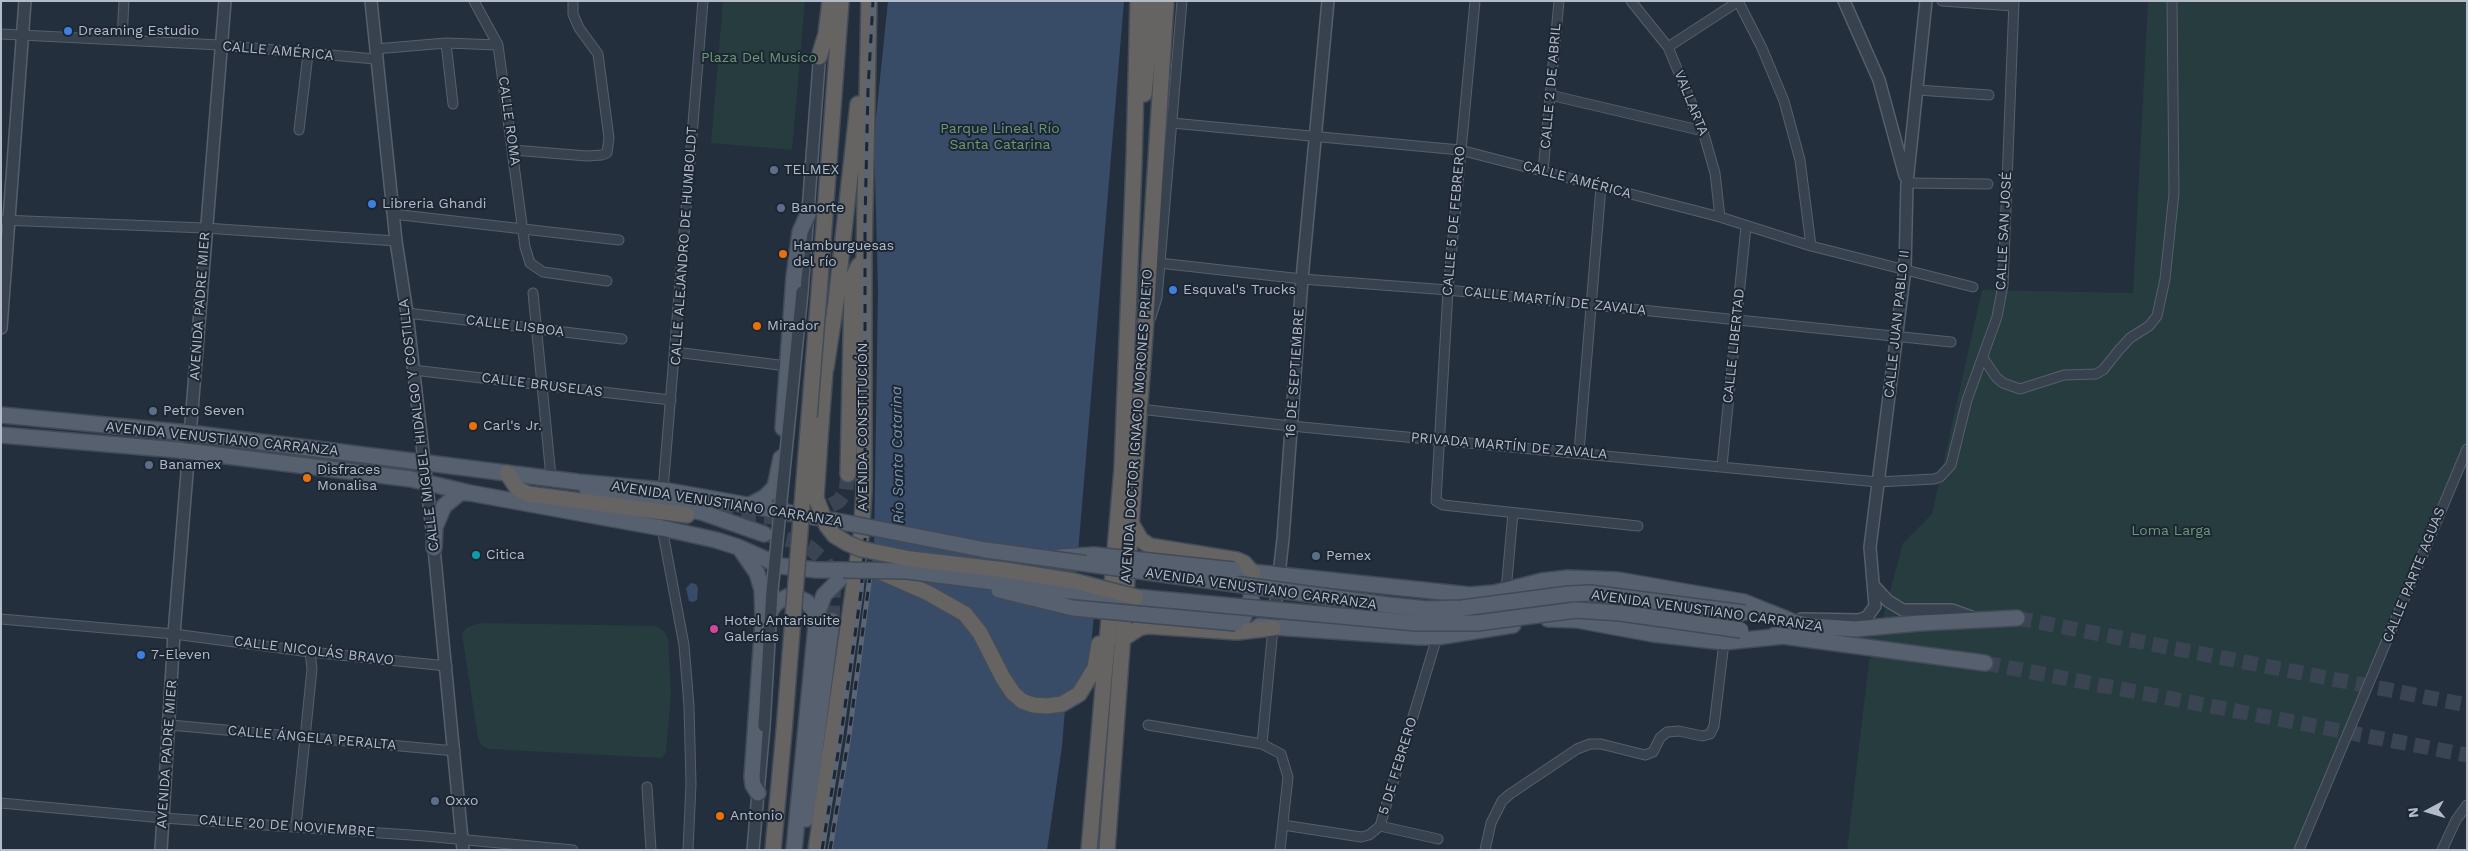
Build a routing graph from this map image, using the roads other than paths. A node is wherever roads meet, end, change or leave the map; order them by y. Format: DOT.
graph roads {
  1 [pos="25,1"];
  2 [pos="124,1"];
  3 [pos="224,1"];
  4 [pos="371,1"];
  5 [pos="474,1"];
  6 [pos="573,1"];
  7 [pos="703,1"];
  8 [pos="823,1"];
  9 [pos="830,1"];
  10 [pos="842,1"];
  11 [pos="1138,1"];
  12 [pos="1153,1"];
  13 [pos="1166,1"];
  14 [pos="1182,1"];
  15 [pos="1328,1"];
  16 [pos="1475,1"];
  17 [pos="1559,1"];
  18 [pos="1632,1"];
  19 [pos="1844,1"];
  20 [pos="1926,1"];
  21 [pos="1942,1"];
  22 [pos="2172,1"];
  23 [pos="1738,2"];
  24 [pos="2014,4"];
  25 [pos="869,6"];
  26 [pos="1,34"];
  27 [pos="23,35"];
  28 [pos="122,39"];
  29 [pos="446,43"];
  30 [pos="220,45"];
  31 [pos="498,45"];
  32 [pos="1668,47"];
  33 [pos="308,54"];
  34 [pos="375,54"];
  35 [pos="819,57"];
  36 [pos="1918,90"];
  37 [pos="1550,95"];
  38 [pos="1989,95"];
  39 [pos="453,104"];
  40 [pos="1172,123"];
  41 [pos="298,130"];
  42 [pos="1703,130"];
  43 [pos="1315,136"];
  44 [pos="513,150"];
  45 [pos="1460,150"];
  46 [pos="1134,162"];
  47 [pos="1543,171"];
  48 [pos="1907,183"];
  49 [pos="1988,184"];
  50 [pos="1601,186"];
  51 [pos="828,192"];
  52 [pos="394,214"];
  53 [pos="808,214"];
  54 [pos="1720,217"];
  55 [pos="6,220"];
  56 [pos="1746,226"];
  57 [pos="522,227"];
  58 [pos="205,228"];
  59 [pos="619,240"];
  60 [pos="396,241"];
  61 [pos="1811,246"];
  62 [pos="864,257"];
  63 [pos="1159,263"];
  64 [pos="1905,269"];
  65 [pos="1302,279"];
  66 [pos="607,281"];
  67 [pos="1973,287"];
  68 [pos="1448,290"];
  69 [pos="533,293"];
  70 [pos="1592,304"];
  71 [pos="406,313"];
  72 [pos="1737,319"];
  73 [pos="1,328"];
  74 [pos="536,328"];
  75 [pos="1145,334"];
  76 [pos="1896,337"];
  77 [pos="622,339"];
  78 [pos="1951,342"];
  79 [pos="676,352"];
  80 [pos="1983,358"];
  81 [pos="787,366"];
  82 [pos="826,368"];
  83 [pos="413,370"];
  84 [pos="1126,381"];
  85 [pos="543,384"];
  86 [pos="671,400"];
  87 [pos="1139,409"];
  88 [pos="1,415"];
  89 [pos="1291,426"];
  90 [pos="190,433"];
  91 [pos="1,435"];
  92 [pos="1438,439"];
  93 [pos="2467,448"];
  94 [pos="188,452"];
  95 [pos="1579,452"];
  96 [pos="424,463"];
  97 [pos="1722,466"];
  98 [pos="507,473"];
  99 [pos="848,474"];
  100 [pos="551,477"];
  101 [pos="427,482"];
  102 [pos="578,482"];
  103 [pos="1878,482"];
  104 [pos="663,490"];
  105 [pos="470,493"];
  106 [pos="750,505"];
  107 [pos="1513,513"];
  108 [pos="687,515"];
  109 [pos="1131,523"];
  110 [pos="1638,526"];
  111 [pos="662,528"];
  112 [pos="764,534"];
  113 [pos="738,547"];
  114 [pos="434,548"];
  115 [pos="1047,559"];
  116 [pos="872,571"];
  117 [pos="1253,573"];
  118 [pos="842,574"];
  119 [pos="1280,576"];
  120 [pos="962,577"];
  121 [pos="1583,578"];
  122 [pos="1321,579"];
  123 [pos="1875,587"];
  124 [pos="1506,591"];
  125 [pos="1136,597"];
  126 [pos="818,615"];
  127 [pos="2017,618"];
  128 [pos="1,619"];
  129 [pos="1977,619"];
  130 [pos="1577,620"];
  131 [pos="1789,620"];
  132 [pos="763,621"];
  133 [pos="832,621"];
  134 [pos="1238,624"];
  135 [pos="1273,628"];
  136 [pos="1307,630"];
  137 [pos="174,634"];
  138 [pos="1784,636"];
  139 [pos="1437,637"];
  140 [pos="1121,640"];
  141 [pos="1724,642"];
  142 [pos="310,652"];
  143 [pos="1985,663"];
  144 [pos="447,666"];
  145 [pos="170,725"];
  146 [pos="1148,726"];
  147 [pos="303,737"];
  148 [pos="1262,744"];
  149 [pos="455,751"];
  150 [pos="647,787"];
  151 [pos="758,793"];
  152 [pos="1,803"];
  153 [pos="2467,805"];
  154 [pos="163,818"];
  155 [pos="1283,825"];
  156 [pos="296,826"];
  157 [pos="1380,826"];
  158 [pos="1438,839"];
  159 [pos="463,845"];
  160 [pos="161,850"];
  161 [pos="572,850"];
  162 [pos="651,850"];
  163 [pos="688,850"];
  164 [pos="752,850"];
  165 [pos="774,850"];
  166 [pos="794,850"];
  167 [pos="801,850"];
  168 [pos="816,850"];
  169 [pos="1089,850"];
  170 [pos="1107,850"];
  171 [pos="1280,850"];
  172 [pos="1485,850"];
  173 [pos="2299,850"];
  174 [pos="2442,850"];
  1 -- 27 [label="street"];
  2 -- 28 [label="street"];
  3 -- 30 [label="street, AVENIDA PADRE MIER"];
  4 -- 34 [label="street, CALLE MIGUEL HIDALGO Y COSTILLA"];
  5 -- 31 [label="street, CALLE ROMA"];
  6 -- 44 [label="street"];
  7 -- 79 [label="street, CALLE ALEJANDRO DE HUMBOLDT"];
  8 -- 35 [label="street"];
  9 -- 35 [label="highway"];
  10 -- 51 [label="highway"];
  11 -- 46 [label="highway, AVENIDA DOCTOR IGNACIO MORONES PRIETO"];
  12 -- 46 [label="highway"];
  13 -- 75 [label="highway, AVENIDA DOCTOR IGNACIO MORONES PRIETO"];
  14 -- 40 [label="street"];
  15 -- 43 [label="street, 16 DE SEPTIEMBRE"];
  16 -- 45 [label="street, CALLE 5 DE FEBRERO"];
  17 -- 37 [label="street, CALLE 2 DE ABRIL"];
  18 -- 32 [label="street, VALLARTA"];
  19 -- 48 [label="street"];
  20 -- 36 [label="street, CALLE JUAN PABLO II"];
  21 -- 24 [label="street"];
  22 -- 80 [label="street"];
  23 -- 32 [label="street"];
  23 -- 61 [label="street"];
  24 -- 80 [label="street, CALLE SAN JOSÉ"];
  25 -- 62 [label="highway, AVENIDA CONSTITUCIÓN"];
  25 -- 82 [label="highway"];
  26 -- 27 [label="street, CALLE AMÉRICA"];
  27 -- 28 [label="street, CALLE AMÉRICA"];
  27 -- 55 [label="street"];
  28 -- 30 [label="street, CALLE AMÉRICA"];
  29 -- 31 [label="street, CALLE AMÉRICA"];
  29 -- 34 [label="street, CALLE AMÉRICA"];
  29 -- 39 [label="street"];
  30 -- 33 [label="street, CALLE AMÉRICA"];
  30 -- 58 [label="street, AVENIDA PADRE MIER"];
  31 -- 44 [label="street, CALLE ROMA"];
  32 -- 42 [label="street, VALLARTA"];
  33 -- 34 [label="street, CALLE AMÉRICA"];
  33 -- 41 [label="street"];
  34 -- 52 [label="street, CALLE MIGUEL HIDALGO Y COSTILLA"];
  35 -- 53 [label="street"];
  36 -- 38 [label="street"];
  36 -- 48 [label="street, CALLE JUAN PABLO II"];
  37 -- 42 [label="street"];
  37 -- 47 [label="street, CALLE 2 DE ABRIL"];
  40 -- 43 [label="street, CALLE AMÉRICA"];
  40 -- 63 [label="street"];
  42 -- 54 [label="street, VALLARTA"];
  43 -- 45 [label="street, CALLE AMÉRICA"];
  43 -- 65 [label="street, 16 DE SEPTIEMBRE"];
  44 -- 57 [label="street, CALLE ROMA"];
  45 -- 47 [label="street, CALLE AMÉRICA"];
  45 -- 68 [label="street, CALLE 5 DE FEBRERO"];
  46 -- 84 [label="highway, AVENIDA DOCTOR IGNACIO MORONES PRIETO"];
  47 -- 50 [label="street, CALLE AMÉRICA"];
  48 -- 49 [label="street"];
  48 -- 64 [label="street, CALLE JUAN PABLO II"];
  50 -- 54 [label="street, CALLE AMÉRICA"];
  50 -- 70 [label="street"];
  51 -- 82 [label="highway"];
  51 -- 165 [label="highway, bridge"];
  52 -- 57 [label="street"];
  52 -- 60 [label="street, CALLE MIGUEL HIDALGO Y COSTILLA"];
  53 -- 81 [label="main road"];
  53 -- 151 [label="street, bridge"];
  54 -- 56 [label="street, CALLE AMÉRICA"];
  55 -- 58 [label="street"];
  55 -- 73 [label="street"];
  56 -- 61 [label="street, CALLE AMÉRICA"];
  56 -- 72 [label="street, CALLE LIBERTAD"];
  57 -- 59 [label="street"];
  57 -- 66 [label="street, CALLE ROMA"];
  58 -- 60 [label="street"];
  58 -- 90 [label="street, AVENIDA PADRE MIER"];
  60 -- 71 [label="street, CALLE MIGUEL HIDALGO Y COSTILLA"];
  61 -- 64 [label="street, CALLE AMÉRICA"];
  62 -- 99 [label="highway"];
  62 -- 168 [label="highway, AVENIDA CONSTITUCIÓN"];
  63 -- 65 [label="street, CALLE MARTÍN DE ZAVALA"];
  63 -- 75 [label="street"];
  64 -- 67 [label="street, CALLE AMÉRICA"];
  64 -- 76 [label="street, CALLE JUAN PABLO II"];
  65 -- 68 [label="street, CALLE MARTÍN DE ZAVALA"];
  65 -- 89 [label="street, 16 DE SEPTIEMBRE"];
  68 -- 70 [label="street, CALLE MARTÍN DE ZAVALA"];
  68 -- 92 [label="street, CALLE 5 DE FEBRERO"];
  69 -- 74 [label="street"];
  70 -- 72 [label="street, CALLE MARTÍN DE ZAVALA"];
  70 -- 95 [label="street"];
  71 -- 74 [label="street, CALLE LISBOA"];
  71 -- 83 [label="street, CALLE MIGUEL HIDALGO Y COSTILLA"];
  72 -- 76 [label="street, CALLE MARTÍN DE ZAVALA"];
  72 -- 97 [label="street, CALLE LIBERTAD"];
  74 -- 77 [label="street, CALLE LISBOA"];
  74 -- 85 [label="street"];
  75 -- 87 [label="highway, AVENIDA DOCTOR IGNACIO MORONES PRIETO"];
  76 -- 78 [label="street, CALLE MARTÍN DE ZAVALA"];
  76 -- 103 [label="street, CALLE JUAN PABLO II"];
  79 -- 81 [label="street"];
  79 -- 86 [label="street, CALLE ALEJANDRO DE HUMBOLDT"];
  80 -- 103 [label="street, CALLE SAN JOSÉ"];
  81 -- 106 [label="main road"];
  82 -- 125 [label="highway, bridge"];
  83 -- 85 [label="street, CALLE BRUSELAS"];
  83 -- 96 [label="street, CALLE MIGUEL HIDALGO Y COSTILLA"];
  84 -- 116 [label="highway"];
  84 -- 169 [label="highway, AVENIDA DOCTOR IGNACIO MORONES PRIETO"];
  85 -- 86 [label="street, CALLE BRUSELAS"];
  85 -- 100 [label="street"];
  86 -- 104 [label="street, CALLE ALEJANDRO DE HUMBOLDT"];
  87 -- 89 [label="street, PRIVADA MARTÍN DE ZAVALA"];
  87 -- 109 [label="highway, AVENIDA DOCTOR IGNACIO MORONES PRIETO"];
  88 -- 90 [label="main road, AVENIDA VENUSTIANO CARRANZA"];
  89 -- 92 [label="street, PRIVADA MARTÍN DE ZAVALA"];
  89 -- 119 [label="street, 16 DE SEPTIEMBRE"];
  90 -- 94 [label="street, AVENIDA PADRE MIER"];
  90 -- 96 [label="main road, AVENIDA VENUSTIANO CARRANZA"];
  91 -- 94 [label="main road, AVENIDA VENUSTIANO CARRANZA"];
  92 -- 95 [label="street, PRIVADA MARTÍN DE ZAVALA"];
  92 -- 107 [label="street, CALLE 5 DE FEBRERO"];
  93 -- 173 [label="street, CALLE PARTE AGUAS"];
  94 -- 101 [label="main road, AVENIDA VENUSTIANO CARRANZA"];
  94 -- 137 [label="street, AVENIDA PADRE MIER"];
  95 -- 97 [label="street, PRIVADA MARTÍN DE ZAVALA"];
  96 -- 98 [label="main road, AVENIDA VENUSTIANO CARRANZA"];
  96 -- 101 [label="street, CALLE MIGUEL HIDALGO Y COSTILLA"];
  97 -- 103 [label="street, PRIVADA MARTÍN DE ZAVALA"];
  98 -- 100 [label="main road, AVENIDA VENUSTIANO CARRANZA"];
  98 -- 108 [label="highway"];
  100 -- 102 [label="main road, AVENIDA VENUSTIANO CARRANZA"];
  101 -- 105 [label="main road, AVENIDA VENUSTIANO CARRANZA"];
  101 -- 114 [label="street, CALLE MIGUEL HIDALGO Y COSTILLA"];
  102 -- 104 [label="main road, AVENIDA VENUSTIANO CARRANZA"];
  102 -- 112 [label="main road"];
  103 -- 123 [label="street, CALLE JUAN PABLO II"];
  104 -- 106 [label="main road, AVENIDA VENUSTIANO CARRANZA"];
  105 -- 111 [label="main road, AVENIDA VENUSTIANO CARRANZA"];
  105 -- 114 [label="main road"];
  106 -- 115 [label="main road, AVENIDA VENUSTIANO CARRANZA, bridge"];
  107 -- 110 [label="street"];
  107 -- 124 [label="street"];
  109 -- 117 [label="highway"];
  109 -- 140 [label="highway, AVENIDA DOCTOR IGNACIO MORONES PRIETO"];
  111 -- 113 [label="main road, AVENIDA VENUSTIANO CARRANZA"];
  111 -- 163 [label="street"];
  113 -- 118 [label="main road, AVENIDA VENUSTIANO CARRANZA"];
  113 -- 132 [label="main road"];
  114 -- 144 [label="street, CALLE MIGUEL HIDALGO Y COSTILLA"];
  115 -- 117 [label="main road, bridge"];
  115 -- 131 [label="main road, AVENIDA VENUSTIANO CARRANZA, bridge"];
  116 -- 118 [label="main road, AVENIDA VENUSTIANO CARRANZA, bridge"];
  116 -- 120 [label="main road, AVENIDA VENUSTIANO CARRANZA, bridge"];
  117 -- 119 [label="main road"];
  117 -- 134 [label="main road"];
  118 -- 126 [label="main road"];
  119 -- 122 [label="main road"];
  119 -- 135 [label="street, 16 DE SEPTIEMBRE"];
  120 -- 125 [label="main road, AVENIDA VENUSTIANO CARRANZA, bridge"];
  120 -- 134 [label="main road, bridge"];
  121 -- 124 [label="main road"];
  121 -- 130 [label="main road"];
  121 -- 131 [label="main road"];
  122 -- 124 [label="main road"];
  122 -- 136 [label="main road"];
  123 -- 129 [label="street"];
  123 -- 131 [label="street, CALLE JUAN PABLO II"];
  125 -- 138 [label="main road, AVENIDA VENUSTIANO CARRANZA, bridge"];
  126 -- 132 [label="main road"];
  126 -- 166 [label="main road"];
  127 -- 129 [label="main road, AVENIDA VENUSTIANO CARRANZA"];
  128 -- 137 [label="street, CALLE NICOLÁS BRAVO"];
  129 -- 131 [label="main road, AVENIDA VENUSTIANO CARRANZA"];
  130 -- 139 [label="main road"];
  130 -- 141 [label="main road"];
  132 -- 151 [label="main road"];
  133 -- 167 [label="main road"];
  134 -- 135 [label="main road"];
  135 -- 136 [label="main road"];
  135 -- 140 [label="highway"];
  135 -- 148 [label="street, 16 DE SEPTIEMBRE"];
  136 -- 139 [label="main road"];
  137 -- 142 [label="street, CALLE NICOLÁS BRAVO"];
  137 -- 145 [label="street, AVENIDA PADRE MIER"];
  138 -- 141 [label="main road"];
  138 -- 143 [label="main road, AVENIDA VENUSTIANO CARRANZA"];
  139 -- 157 [label="street, 5 DE FEBRERO"];
  140 -- 170 [label="highway, AVENIDA DOCTOR IGNACIO MORONES PRIETO"];
  141 -- 172 [label="street"];
  142 -- 144 [label="street, CALLE NICOLÁS BRAVO"];
  142 -- 147 [label="street"];
  144 -- 149 [label="street, CALLE MIGUEL HIDALGO Y COSTILLA"];
  145 -- 147 [label="street, CALLE ÁNGELA PERALTA"];
  145 -- 154 [label="street, AVENIDA PADRE MIER"];
  146 -- 148 [label="street"];
  147 -- 149 [label="street, CALLE ÁNGELA PERALTA"];
  147 -- 156 [label="street"];
  148 -- 155 [label="street"];
  149 -- 159 [label="street, CALLE MIGUEL HIDALGO Y COSTILLA"];
  150 -- 162 [label="street"];
  151 -- 164 [label="street"];
  152 -- 154 [label="street, CALLE 20 DE NOVIEMBRE"];
  153 -- 174 [label="street"];
  154 -- 156 [label="street, CALLE 20 DE NOVIEMBRE"];
  154 -- 160 [label="street, AVENIDA PADRE MIER"];
  155 -- 157 [label="street, 5 DE FEBRERO"];
  155 -- 171 [label="street"];
  156 -- 159 [label="street, CALLE 20 DE NOVIEMBRE"];
  157 -- 158 [label="street"];
  159 -- 161 [label="street, CALLE 20 DE NOVIEMBRE"];
}
